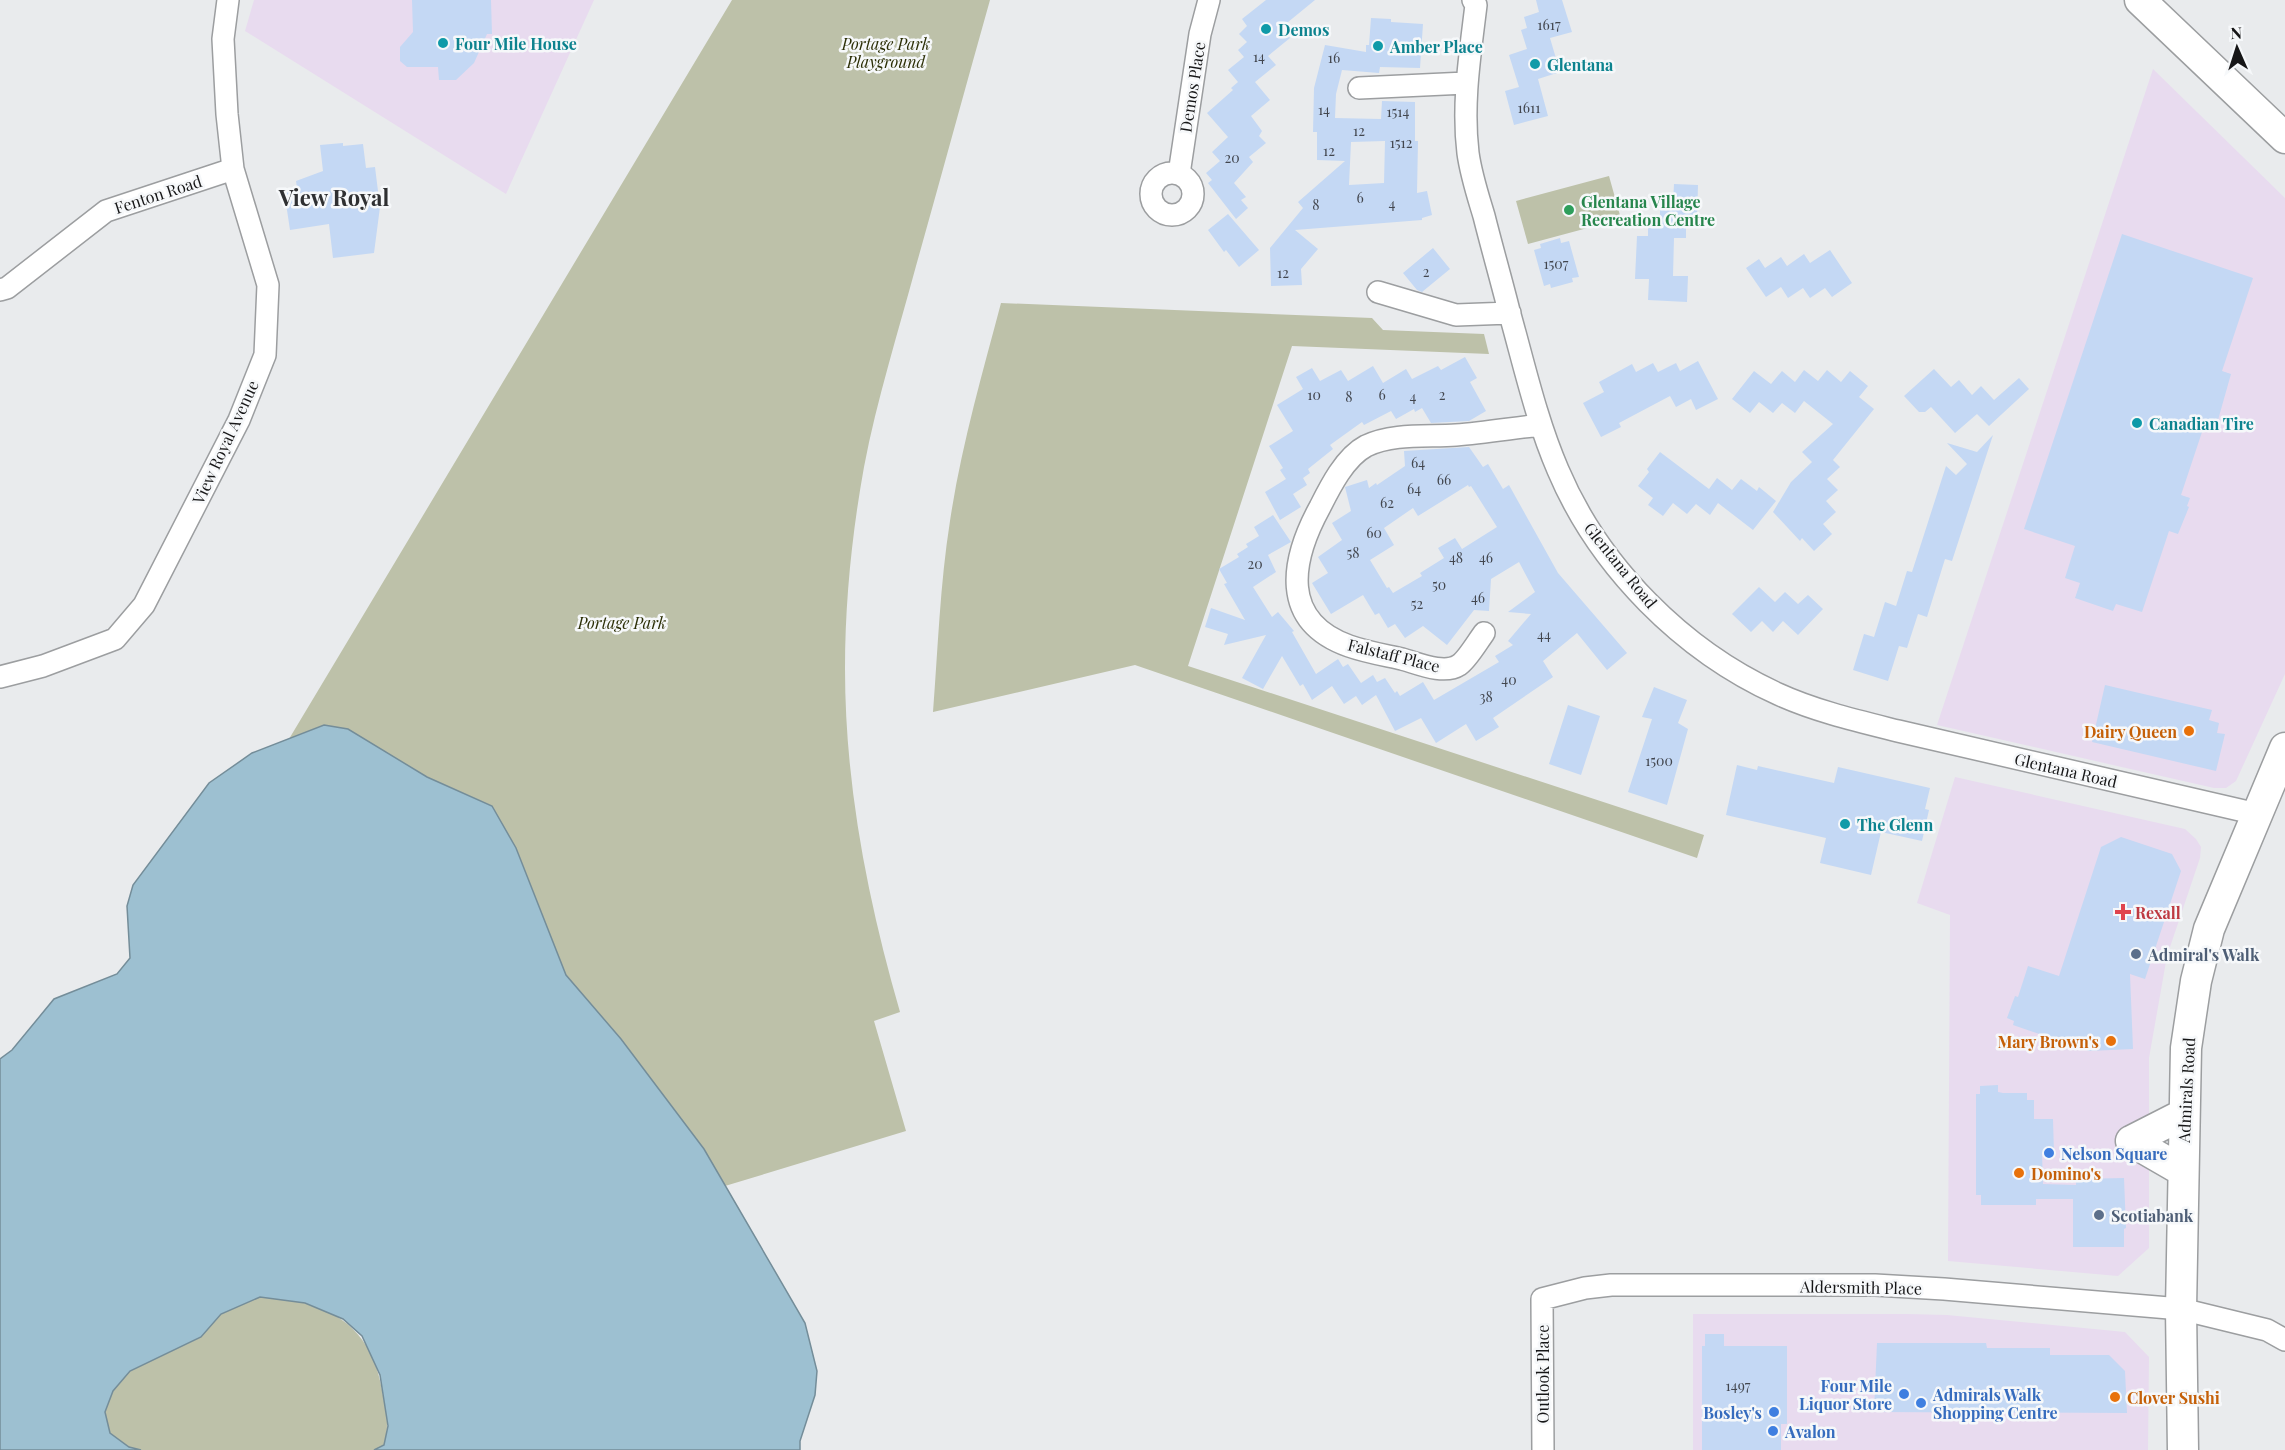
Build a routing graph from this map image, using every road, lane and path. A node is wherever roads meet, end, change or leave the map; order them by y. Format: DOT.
graph roads {
  1 [pos="228,0"];
  2 [pos="1209,0"];
  3 [pos="1477,2"];
  4 [pos="2148,2"];
  5 [pos="1466,83"];
  6 [pos="1359,88"];
  7 [pos="2285,138"];
  8 [pos="233,169"];
  9 [pos="1179,174"];
  10 [pos="0,290"];
  11 [pos="1378,292"];
  12 [pos="1510,313"];
  13 [pos="1541,425"];
  14 [pos="1484,633"];
  15 [pos="0,676"];
  16 [pos="2285,748"];
  17 [pos="2257,814"];
  18 [pos="2184,1114"];
  19 [pos="2183,1171"];
  20 [pos="1542,1299"];
  21 [pos="2181,1309"];
  22 [pos="2285,1340"];
  23 [pos="1543,1450"];
  24 [pos="2183,1450"];
  1 -- 8 [label="street, View Royal Avenue"];
  2 -- 9 [label="street, Demos Place"];
  3 -- 5 [label="street, Glentana Road"];
  4 -- 7 [label="main road"];
  5 -- 6 [label="street"];
  5 -- 12 [label="street, Glentana Road"];
  8 -- 10 [label="street, Fenton Road"];
  8 -- 15 [label="street, View Royal Avenue"];
  11 -- 12 [label="street"];
  12 -- 13 [label="street, Glentana Road"];
  13 -- 14 [label="street, Falstaff Place"];
  13 -- 17 [label="street, Glentana Road"];
  16 -- 17 [label="main road, Admirals Road"];
  17 -- 18 [label="main road, Admirals Road"];
  18 -- 19 [label="main road, Admirals Road"];
  18 -- 19 [label="main road"];
  19 -- 21 [label="main road, Admirals Road"];
  20 -- 21 [label="street, Aldersmith Place"];
  20 -- 23 [label="street, Outlook Place"];
  21 -- 22 [label="street, Aldersmith Place"];
  21 -- 24 [label="main road, Admirals Road"];
}
